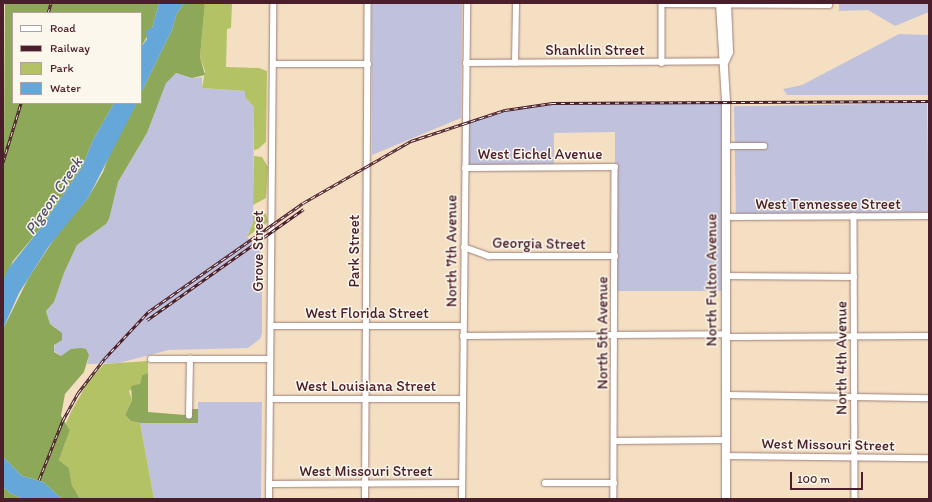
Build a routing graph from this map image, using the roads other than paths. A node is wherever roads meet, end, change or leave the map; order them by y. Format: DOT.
graph roads {
  1 [pos="273,3"];
  2 [pos="368,3"];
  3 [pos="467,3"];
  4 [pos="516,3"];
  5 [pos="662,3"];
  6 [pos="724,3"];
  7 [pos="829,4"];
  8 [pos="662,62"];
  9 [pos="725,62"];
  10 [pos="466,63"];
  11 [pos="515,63"];
  12 [pos="272,64"];
  13 [pos="368,64"];
  14 [pos="726,146"];
  15 [pos="764,146"];
  16 [pos="615,167"];
  17 [pos="464,168"];
  18 [pos="854,216"];
  19 [pos="929,216"];
  20 [pos="726,217"];
  21 [pos="464,247"];
  22 [pos="615,256"];
  23 [pos="726,276"];
  24 [pos="854,277"];
  25 [pos="271,326"];
  26 [pos="366,326"];
  27 [pos="463,326"];
  28 [pos="615,335"];
  29 [pos="726,335"];
  30 [pos="463,336"];
  31 [pos="854,336"];
  32 [pos="929,336"];
  33 [pos="270,358"];
  34 [pos="152,359"];
  35 [pos="190,359"];
  36 [pos="727,395"];
  37 [pos="855,397"];
  38 [pos="929,398"];
  39 [pos="270,399"];
  40 [pos="365,399"];
  41 [pos="463,399"];
  42 [pos="189,416"];
  43 [pos="726,440"];
  44 [pos="614,441"];
  45 [pos="726,456"];
  46 [pos="855,458"];
  47 [pos="929,458"];
  48 [pos="365,483"];
  49 [pos="545,483"];
  50 [pos="614,483"];
  51 [pos="269,484"];
  52 [pos="462,484"];
  53 [pos="269,499"];
  54 [pos="365,499"];
  55 [pos="462,499"];
  56 [pos="614,499"];
  57 [pos="726,499"];
  58 [pos="855,499"];
  1 -- 12 [label="street, Grove Street"];
  2 -- 13 [label="street, Park Street"];
  3 -- 10 [label="street, North 7th Avenue"];
  4 -- 11 [label="street"];
  5 -- 6 [label="street"];
  5 -- 8 [label="street"];
  6 -- 7 [label="street"];
  6 -- 9 [label="main road, North Fulton Avenue"];
  8 -- 9 [label="street, Shanklin Street"];
  8 -- 11 [label="street, Shanklin Street"];
  9 -- 14 [label="main road, North Fulton Avenue"];
  10 -- 11 [label="street, Shanklin Street"];
  10 -- 17 [label="street, North 7th Avenue"];
  12 -- 13 [label="street"];
  12 -- 25 [label="street, Grove Street"];
  13 -- 26 [label="street, Park Street"];
  14 -- 15 [label="street"];
  14 -- 20 [label="main road, North Fulton Avenue"];
  16 -- 17 [label="street, West Eichel Avenue"];
  16 -- 22 [label="street, North 5th Avenue"];
  17 -- 21 [label="street, North 7th Avenue"];
  18 -- 19 [label="street, West Tennessee Street"];
  18 -- 20 [label="street, West Tennessee Street"];
  18 -- 24 [label="street, North 4th Avenue"];
  20 -- 23 [label="main road, North Fulton Avenue"];
  21 -- 22 [label="street, Georgia Street"];
  21 -- 27 [label="street, North 7th Avenue"];
  22 -- 28 [label="street, North 5th Avenue"];
  23 -- 24 [label="street"];
  23 -- 29 [label="main road, North Fulton Avenue"];
  24 -- 31 [label="street, North 4th Avenue"];
  25 -- 26 [label="street, West Florida Street"];
  25 -- 33 [label="street, Grove Street"];
  26 -- 27 [label="street, West Florida Street"];
  26 -- 40 [label="street, Park Street"];
  27 -- 30 [label="street, North 7th Avenue"];
  28 -- 29 [label="street"];
  28 -- 30 [label="street"];
  28 -- 44 [label="street, North 5th Avenue"];
  29 -- 31 [label="street"];
  29 -- 36 [label="main road, North Fulton Avenue"];
  30 -- 41 [label="street, North 7th Avenue"];
  31 -- 32 [label="street"];
  31 -- 37 [label="street, North 4th Avenue"];
  33 -- 35 [label="street"];
  33 -- 39 [label="street, Grove Street"];
  34 -- 35 [label="street"];
  35 -- 42 [label="street"];
  36 -- 37 [label="street"];
  36 -- 43 [label="main road, North Fulton Avenue"];
  37 -- 38 [label="street"];
  37 -- 46 [label="street, North 4th Avenue"];
  39 -- 40 [label="street, West Louisiana Street"];
  39 -- 51 [label="street, Grove Street"];
  40 -- 41 [label="street, West Louisiana Street"];
  40 -- 48 [label="street, Park Street"];
  41 -- 52 [label="street, North 7th Avenue"];
  43 -- 44 [label="street"];
  43 -- 45 [label="main road, North Fulton Avenue"];
  44 -- 50 [label="street, North 5th Avenue"];
  45 -- 46 [label="street, West Missouri Street"];
  45 -- 57 [label="main road, North Fulton Avenue"];
  46 -- 47 [label="street, West Missouri Street"];
  46 -- 58 [label="street, North 4th Avenue"];
  48 -- 51 [label="street, West Missouri Street"];
  48 -- 52 [label="street, West Missouri Street"];
  48 -- 54 [label="street, Park Street"];
  49 -- 50 [label="street"];
  50 -- 56 [label="street, North 5th Avenue"];
  51 -- 53 [label="street, Grove Street"];
  52 -- 55 [label="street, North 7th Avenue"];
}
